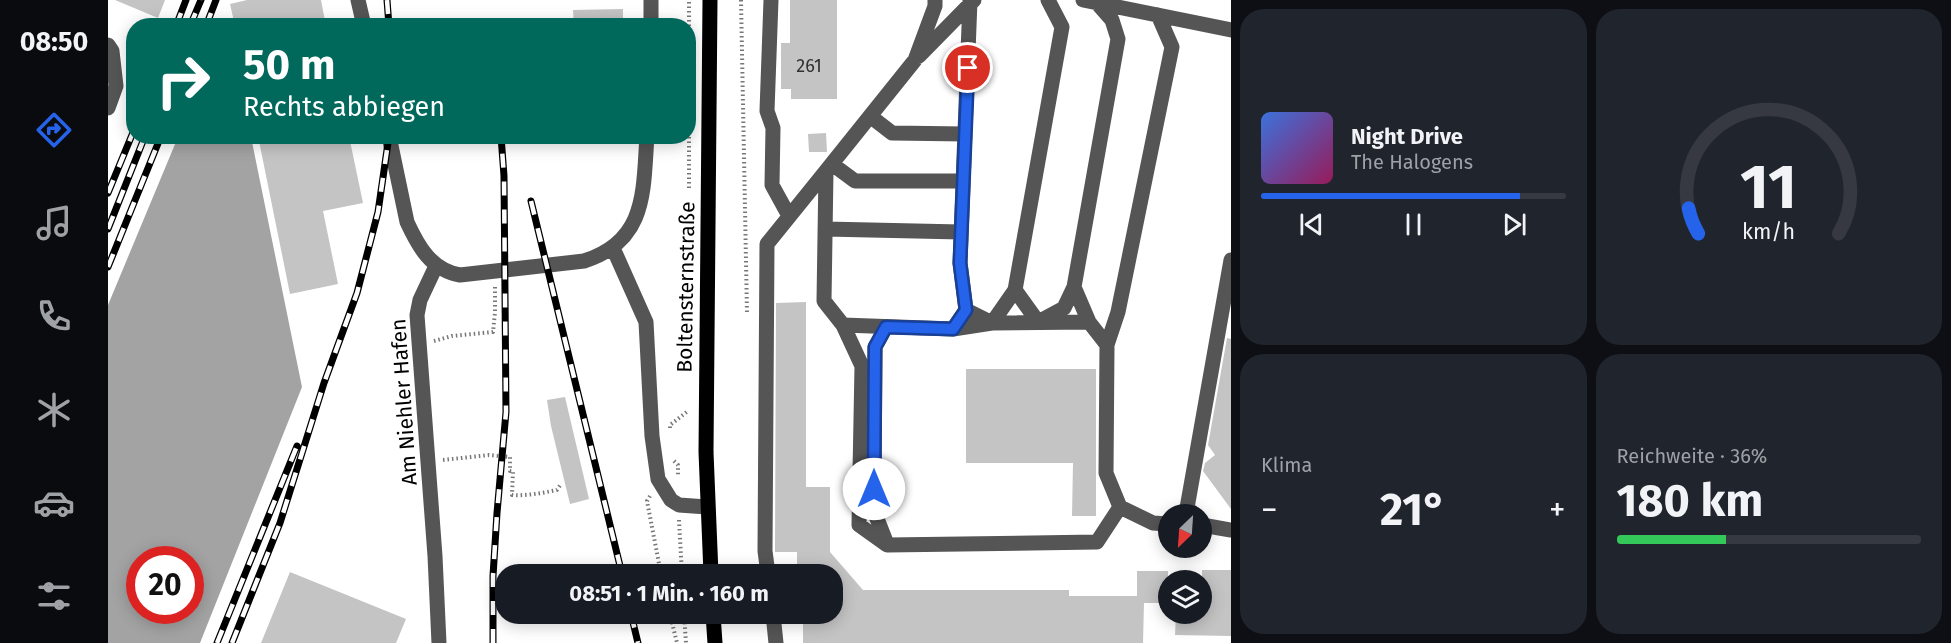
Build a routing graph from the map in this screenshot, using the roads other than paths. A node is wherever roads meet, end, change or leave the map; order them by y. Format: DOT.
graph roads {
  1 [pos="358,0"];
  2 [pos="651,0"];
  3 [pos="710,0"];
  4 [pos="771,0"];
  5 [pos="935,0"];
  6 [pos="1048,0"];
  7 [pos="971,1"];
  8 [pos="1090,1"];
  9 [pos="1158,15"];
  10 [pos="362,18"];
  11 [pos="651,18"];
  12 [pos="1231,30"];
  13 [pos="108,45"];
  14 [pos="915,60"];
  15 [pos="108,108"];
  16 [pos="870,116"];
  17 [pos="965,134"];
  18 [pos="391,144"];
  19 [pos="646,144"];
  20 [pos="829,167"];
  21 [pos="963,181"];
  22 [pos="789,216"];
  23 [pos="825,229"];
  24 [pos="961,232"];
  25 [pos="613,248"];
  26 [pos="1231,260"];
  27 [pos="436,266"];
  28 [pos="1074,287"];
  29 [pos="1015,290"];
  30 [pos="966,310"];
  31 [pos="1038,322"];
  32 [pos="1089,322"];
  33 [pos="992,323"];
  34 [pos="843,325"];
  35 [pos="886,327"];
  36 [pos="953,329"];
  37 [pos="1107,345"];
  38 [pos="1188,504"];
  39 [pos="707,507"];
  40 [pos="1120,507"];
  41 [pos="1158,523"];
  42 [pos="1212,525"];
  43 [pos="1231,530"];
  44 [pos="887,545"];
  45 [pos="710,564"];
  46 [pos="767,564"];
  47 [pos="714,624"];
  48 [pos="773,624"];
  49 [pos="439,643"];
  50 [pos="715,643"];
  51 [pos="776,643"];
  1 -- 10 [label="street"];
  2 -- 11 [label="street"];
  3 -- 39 [label="main road, Boltensternstraße"];
  4 -- 22 [label="street"];
  5 -- 14 [label="street"];
  6 -- 29 [label="street"];
  7 -- 14 [label="street"];
  7 -- 17 [label="street"];
  8 -- 9 [label="street"];
  8 -- 28 [label="street"];
  9 -- 12 [label="street"];
  9 -- 37 [label="street"];
  13 -- 15 [label="street"];
  14 -- 16 [label="street"];
  16 -- 17 [label="street"];
  16 -- 20 [label="street"];
  17 -- 21 [label="street"];
  18 -- 27 [label="street"];
  19 -- 25 [label="street"];
  20 -- 21 [label="street"];
  20 -- 22 [label="street"];
  20 -- 23 [label="street"];
  21 -- 24 [label="street"];
  22 -- 46 [label="street"];
  23 -- 24 [label="street"];
  23 -- 34 [label="street"];
  24 -- 30 [label="street"];
  25 -- 27 [label="street"];
  25 -- 39 [label="street"];
  26 -- 38 [label="street"];
  27 -- 49 [label="street, Am Niehler Hafen"];
  28 -- 31 [label="street"];
  28 -- 32 [label="street"];
  29 -- 31 [label="street"];
  29 -- 33 [label="street"];
  30 -- 33 [label="street"];
  30 -- 36 [label="street"];
  31 -- 32 [label="street"];
  31 -- 33 [label="street"];
  32 -- 37 [label="street"];
  33 -- 36 [label="street"];
  34 -- 35 [label="street"];
  34 -- 44 [label="street"];
  35 -- 36 [label="street"];
  35 -- 44 [label="street"];
  37 -- 40 [label="street"];
  39 -- 45 [label="main road, Boltensternstraße"];
  40 -- 41 [label="street"];
  40 -- 44 [label="street"];
  42 -- 43 [label="street"];
  47 -- 50 [label="main road"];
  48 -- 51 [label="street"];
}
